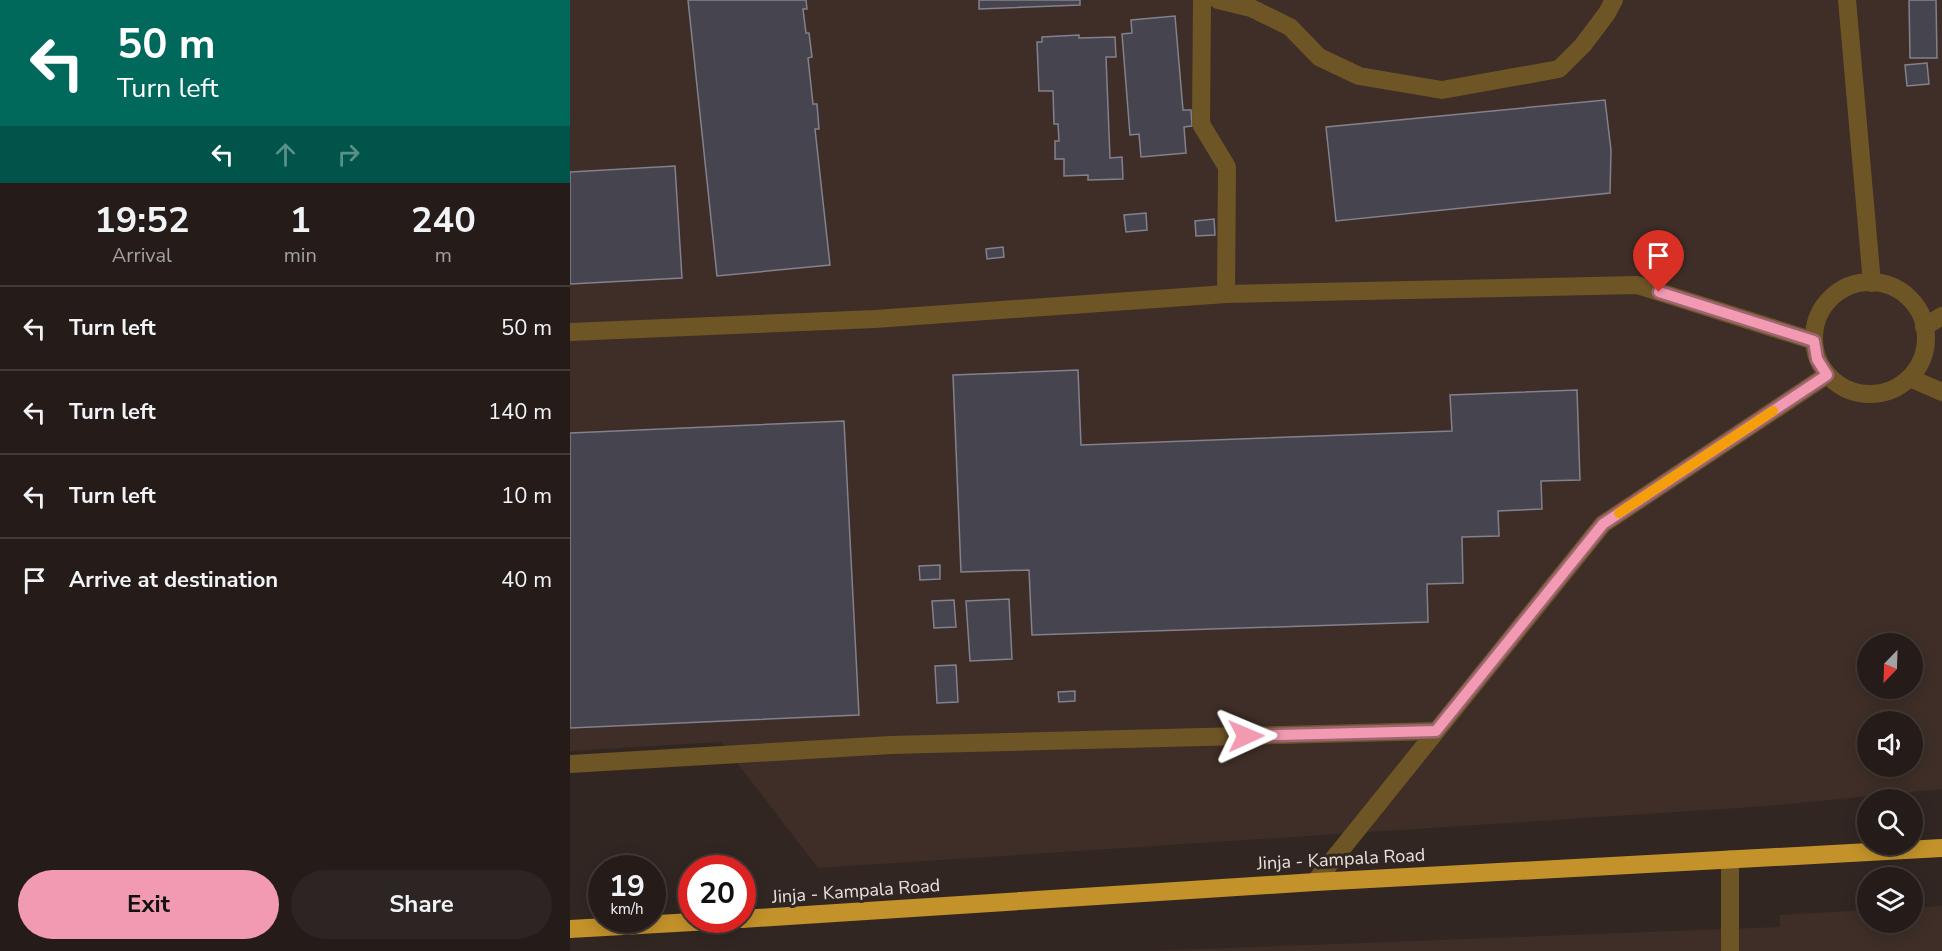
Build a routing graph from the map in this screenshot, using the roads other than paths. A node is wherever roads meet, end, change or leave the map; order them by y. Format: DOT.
graph roads {
  1 [pos="1202,0"];
  2 [pos="1218,0"];
  3 [pos="1614,0"];
  4 [pos="1847,0"];
  5 [pos="1872,283"];
  6 [pos="1226,294"];
  7 [pos="1942,316"];
  8 [pos="1924,327"];
  9 [pos="570,332"];
  10 [pos="1814,341"];
  11 [pos="1827,375"];
  12 [pos="1910,378"];
  13 [pos="1942,392"];
  14 [pos="1436,731"];
  15 [pos="570,764"];
  16 [pos="1942,848"];
  17 [pos="1730,859"];
  18 [pos="1315,882"];
  19 [pos="756,918"];
  20 [pos="678,923"];
  21 [pos="570,929"];
  22 [pos="1730,951"];
  1 -- 6 [label="street"];
  2 -- 3 [label="street"];
  4 -- 5 [label="street"];
  5 -- 8 [label="street"];
  5 -- 10 [label="street"];
  6 -- 9 [label="street"];
  6 -- 10 [label="street"];
  7 -- 8 [label="street"];
  8 -- 12 [label="street"];
  10 -- 11 [label="street"];
  11 -- 12 [label="street"];
  11 -- 14 [label="street"];
  12 -- 13 [label="street"];
  14 -- 15 [label="street"];
  14 -- 18 [label="street"];
  16 -- 17 [label="highway, Jinja - Kampala Road"];
  17 -- 18 [label="highway, Jinja - Kampala Road"];
  17 -- 22 [label="street"];
  18 -- 19 [label="highway, Jinja - Kampala Road"];
  20 -- 21 [label="highway"];
}
